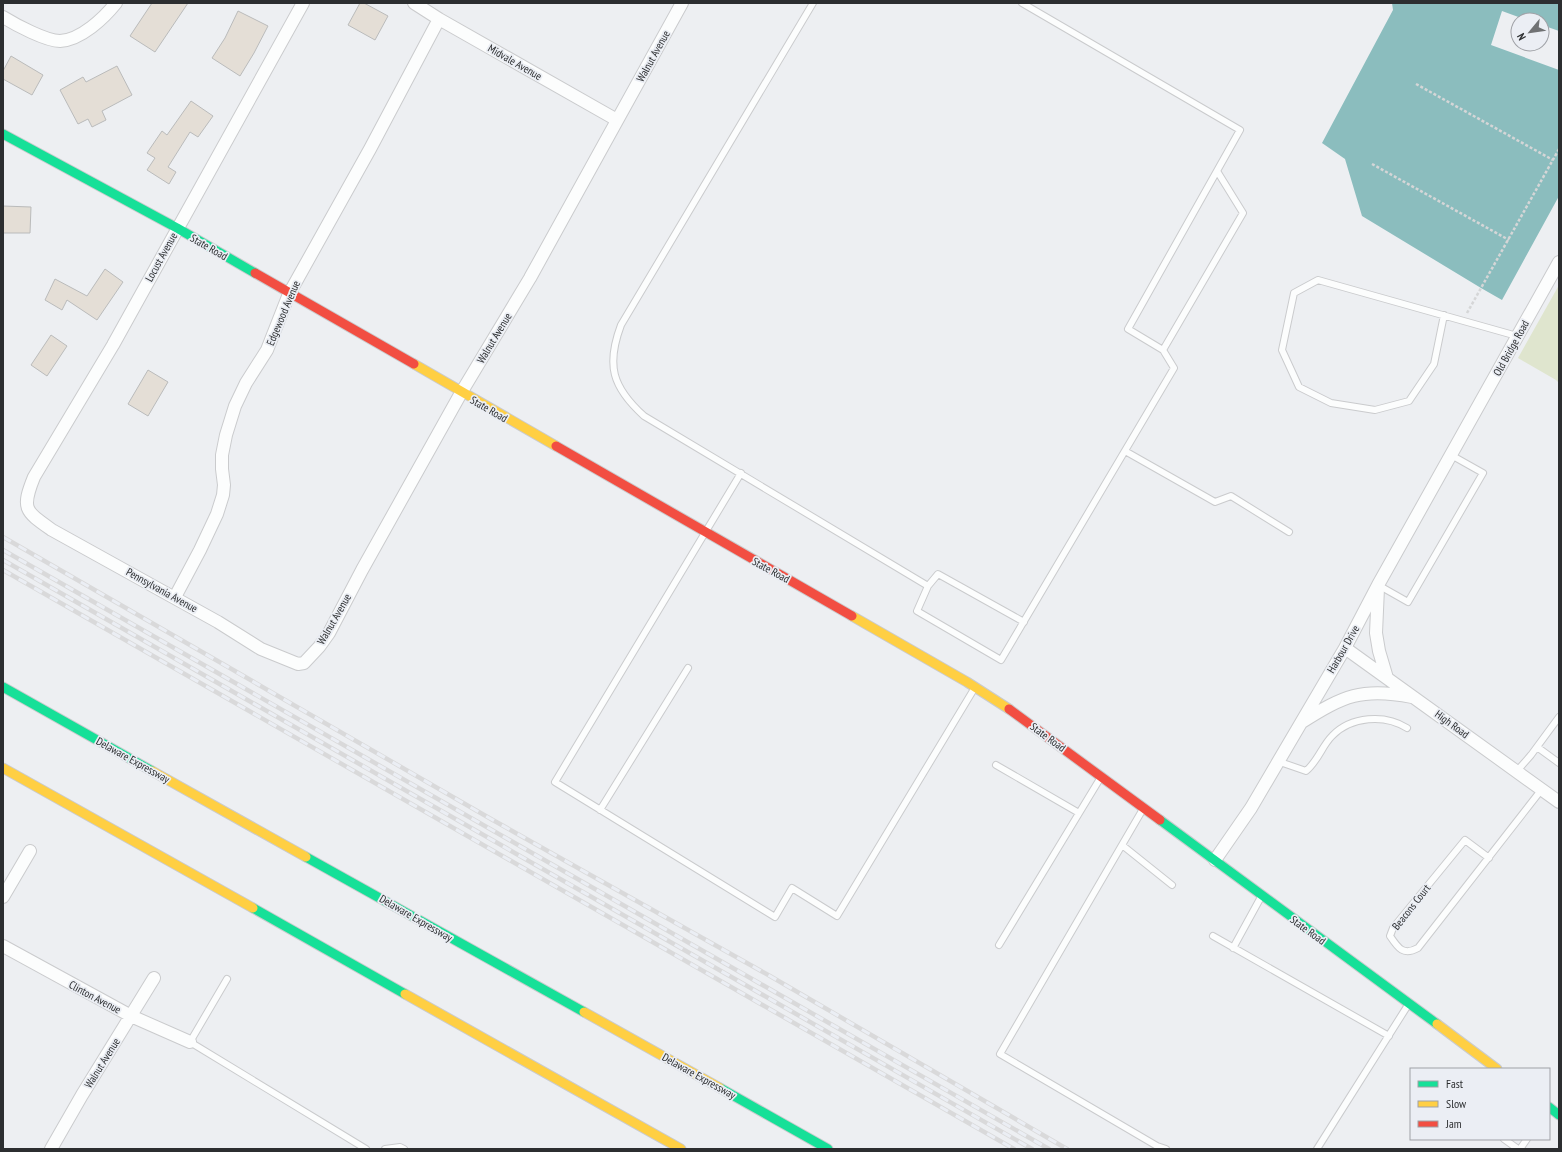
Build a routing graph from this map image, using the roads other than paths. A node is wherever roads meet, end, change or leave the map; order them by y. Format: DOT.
graph roads {
  1 [pos="116,3"];
  2 [pos="304,3"];
  3 [pos="414,3"];
  4 [pos="682,3"];
  5 [pos="813,3"];
  6 [pos="1022,3"];
  7 [pos="3,17"];
  8 [pos="439,19"];
  9 [pos="617,120"];
  10 [pos="3,134"];
  11 [pos="1217,171"];
  12 [pos="177,228"];
  13 [pos="1559,262"];
  14 [pos="289,294"];
  15 [pos="1444,315"];
  16 [pos="1517,336"];
  17 [pos="1162,350"];
  18 [pos="461,393"];
  19 [pos="1463,434"];
  20 [pos="1126,451"];
  21 [pos="1451,455"];
  22 [pos="741,473"];
  23 [pos="29,512"];
  24 [pos="705,532"];
  25 [pos="1289,532"];
  26 [pos="1378,585"];
  27 [pos="928,586"];
  28 [pos="175,597"];
  29 [pos="1024,622"];
  30 [pos="1345,648"];
  31 [pos="298,664"];
  32 [pos="688,668"];
  33 [pos="1387,678"];
  34 [pos="3,687"];
  35 [pos="975,688"];
  36 [pos="1415,698"];
  37 [pos="1559,717"];
  38 [pos="1299,723"];
  39 [pos="1407,728"];
  40 [pos="1536,747"];
  41 [pos="1277,761"];
  42 [pos="1559,763"];
  43 [pos="996,765"];
  44 [pos="3,768"];
  45 [pos="1517,771"];
  46 [pos="1102,776"];
  47 [pos="1542,789"];
  48 [pos="1559,802"];
  49 [pos="1144,807"];
  50 [pos="600,810"];
  51 [pos="1079,813"];
  52 [pos="1122,845"];
  53 [pos="30,851"];
  54 [pos="1489,858"];
  55 [pos="1214,860"];
  56 [pos="1172,885"];
  57 [pos="1262,895"];
  58 [pos="3,897"];
  59 [pos="1213,936"];
  60 [pos="999,945"];
  61 [pos="3,946"];
  62 [pos="1233,948"];
  63 [pos="154,978"];
  64 [pos="227,979"];
  65 [pos="1409,1004"];
  66 [pos="131,1016"];
  67 [pos="1389,1036"];
  68 [pos="190,1042"];
  69 [pos="1496,1068"];
  70 [pos="1550,1109"];
  71 [pos="1559,1115"];
  72 [pos="1506,1140"];
  73 [pos="1526,1140"];
  74 [pos="51,1149"];
  75 [pos="366,1149"];
  76 [pos="385,1149"];
  77 [pos="404,1149"];
  78 [pos="681,1149"];
  79 [pos="828,1149"];
  80 [pos="1166,1149"];
  81 [pos="1316,1149"];
  82 [pos="1519,1149"];
  1 -- 7 [label="street"];
  2 -- 12 [label="street, Locust Avenue"];
  3 -- 8 [label="street, Midvale Avenue"];
  4 -- 9 [label="street, Walnut Avenue"];
  5 -- 22 [label="lane"];
  6 -- 11 [label="lane"];
  8 -- 9 [label="street, Midvale Avenue"];
  8 -- 14 [label="street, Edgewood Avenue"];
  9 -- 18 [label="street, Walnut Avenue"];
  10 -- 12 [label="main road, State Road"];
  11 -- 17 [label="lane"];
  11 -- 17 [label="lane"];
  12 -- 14 [label="main road, State Road"];
  12 -- 23 [label="street, Locust Avenue"];
  13 -- 16 [label="street, Old Bridge Road"];
  14 -- 18 [label="main road, State Road"];
  14 -- 28 [label="street, Edgewood Avenue"];
  15 -- 15 [label="lane"];
  15 -- 16 [label="lane"];
  16 -- 19 [label="street, Old Bridge Road"];
  17 -- 20 [label="lane"];
  18 -- 24 [label="main road, State Road"];
  18 -- 31 [label="street, Walnut Avenue"];
  19 -- 21 [label="street, Harbour Drive"];
  20 -- 25 [label="lane"];
  20 -- 29 [label="lane"];
  21 -- 26 [label="street, Harbour Drive"];
  21 -- 26 [label="lane"];
  22 -- 24 [label="lane"];
  22 -- 27 [label="lane"];
  23 -- 28 [label="street, Pennsylvania Avenue"];
  24 -- 35 [label="main road, State Road"];
  24 -- 50 [label="lane"];
  26 -- 30 [label="street, Harbour Drive"];
  26 -- 33 [label="street"];
  27 -- 29 [label="lane"];
  27 -- 29 [label="lane"];
  28 -- 31 [label="street, Pennsylvania Avenue"];
  30 -- 33 [label="street, High Road"];
  30 -- 38 [label="street, Harbour Drive"];
  32 -- 50 [label="lane"];
  33 -- 36 [label="street, High Road"];
  34 -- 79 [label="main road, Delaware Expressway"];
  35 -- 46 [label="main road, State Road"];
  35 -- 50 [label="lane"];
  36 -- 38 [label="street"];
  36 -- 45 [label="street, High Road"];
  37 -- 40 [label="lane"];
  38 -- 41 [label="street, Harbour Drive"];
  39 -- 41 [label="lane"];
  40 -- 42 [label="lane"];
  40 -- 45 [label="lane"];
  41 -- 55 [label="street, Harbour Drive"];
  43 -- 51 [label="lane"];
  44 -- 78 [label="main road"];
  45 -- 47 [label="street, High Road"];
  46 -- 49 [label="main road, State Road"];
  46 -- 51 [label="lane"];
  47 -- 48 [label="street, High Road"];
  47 -- 54 [label="lane, Beacons Court"];
  49 -- 52 [label="lane"];
  49 -- 55 [label="main road, State Road"];
  51 -- 60 [label="lane"];
  52 -- 56 [label="lane"];
  52 -- 80 [label="lane"];
  53 -- 58 [label="street"];
  54 -- 54 [label="lane, Beacons Court"];
  55 -- 57 [label="main road, State Road"];
  57 -- 62 [label="lane"];
  57 -- 65 [label="main road, State Road"];
  59 -- 62 [label="lane"];
  61 -- 66 [label="street, Clinton Avenue"];
  62 -- 67 [label="lane"];
  63 -- 66 [label="street, Walnut Avenue"];
  64 -- 68 [label="lane"];
  65 -- 67 [label="lane"];
  65 -- 69 [label="main road, State Road"];
  66 -- 68 [label="street, Clinton Avenue"];
  66 -- 74 [label="street, Walnut Avenue"];
  67 -- 81 [label="lane"];
  68 -- 75 [label="lane"];
  70 -- 71 [label="main road"];
  72 -- 82 [label="lane"];
  73 -- 82 [label="lane"];
  76 -- 77 [label="lane"];
}
